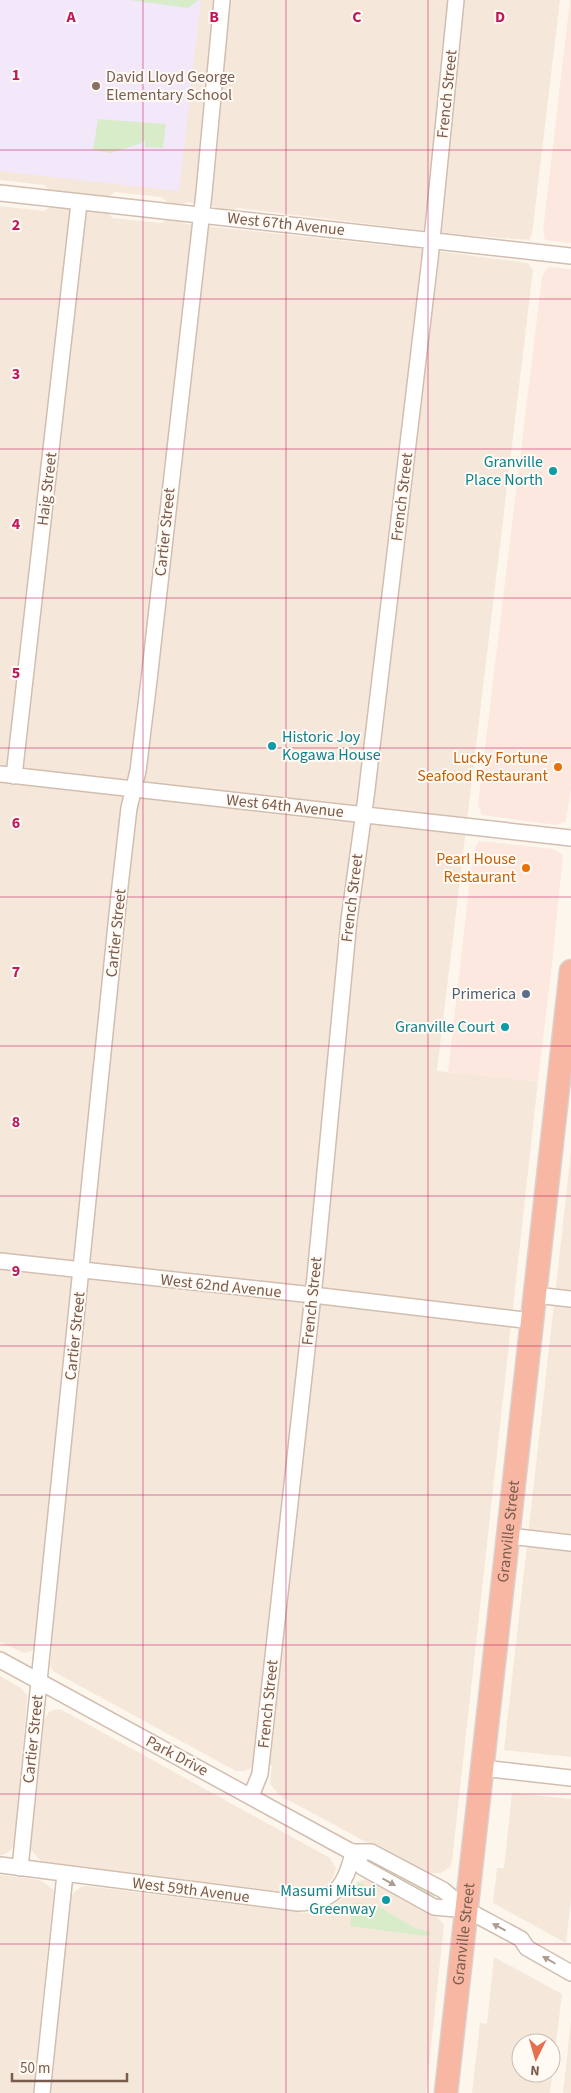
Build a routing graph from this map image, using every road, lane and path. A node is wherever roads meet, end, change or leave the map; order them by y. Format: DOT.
graph roads {
  1 [pos="222,0"];
  2 [pos="456,0"];
  3 [pos="0,193"];
  4 [pos="79,203"];
  5 [pos="201,215"];
  6 [pos="432,241"];
  7 [pos="571,256"];
  8 [pos="7,775"];
  9 [pos="134,789"];
  10 [pos="363,815"];
  11 [pos="571,838"];
  12 [pos="571,971"];
  13 [pos="566,1059"];
  14 [pos="0,1261"];
  15 [pos="82,1270"];
  16 [pos="313,1295"];
  17 [pos="535,1295"];
  18 [pos="571,1299"];
  19 [pos="532,1322"];
  20 [pos="508,1536"];
  21 [pos="571,1543"];
  22 [pos="0,1660"];
  23 [pos="39,1681"];
  24 [pos="482,1768"];
  25 [pos="571,1778"];
  26 [pos="251,1796"];
  27 [pos="353,1852"];
  28 [pos="0,1865"];
  29 [pos="20,1868"];
  30 [pos="65,1874"];
  31 [pos="467,1910"];
  32 [pos="571,1973"];
  33 [pos="42,2093"];
  34 [pos="446,2093"];
  1 -- 5 [label="street, Cartier Street"];
  2 -- 6 [label="street, French Street"];
  3 -- 4 [label="street, West 67th Avenue"];
  4 -- 5 [label="street, West 67th Avenue"];
  4 -- 8 [label="street, Haig Street"];
  5 -- 6 [label="street, West 67th Avenue"];
  5 -- 9 [label="street, Cartier Street"];
  6 -- 7 [label="street, West 67th Avenue"];
  6 -- 10 [label="street, French Street"];
  8 -- 9 [label="street, West 64th Avenue"];
  9 -- 10 [label="street, West 64th Avenue"];
  9 -- 15 [label="street, Cartier Street"];
  10 -- 11 [label="street, West 64th Avenue"];
  10 -- 16 [label="street, French Street"];
  12 -- 13 [label="highway, Granville Street"];
  13 -- 17 [label="highway, Granville Street"];
  14 -- 15 [label="street, West 62nd Avenue"];
  15 -- 16 [label="street, West 62nd Avenue"];
  15 -- 23 [label="street, Cartier Street"];
  16 -- 19 [label="street, West 62nd Avenue"];
  16 -- 26 [label="street, French Street"];
  17 -- 18 [label="street"];
  17 -- 19 [label="highway, Granville Street"];
  19 -- 20 [label="highway, Granville Street"];
  20 -- 21 [label="street"];
  20 -- 24 [label="highway, Granville Street"];
  22 -- 23 [label="street, Park Drive"];
  23 -- 26 [label="street, Park Drive"];
  23 -- 29 [label="street, Cartier Street"];
  24 -- 25 [label="street"];
  24 -- 31 [label="highway, Granville Street"];
  26 -- 27 [label="street, Park Drive"];
  27 -- 30 [label="street, West 59th Avenue"];
  27 -- 31 [label="street, Park Drive"];
  28 -- 29 [label="street, West 59th Avenue"];
  29 -- 30 [label="street, West 59th Avenue"];
  30 -- 33 [label="street"];
  32 -- 31 [label="street, one-way"];
  31 -- 34 [label="highway, Granville Street"];
}
